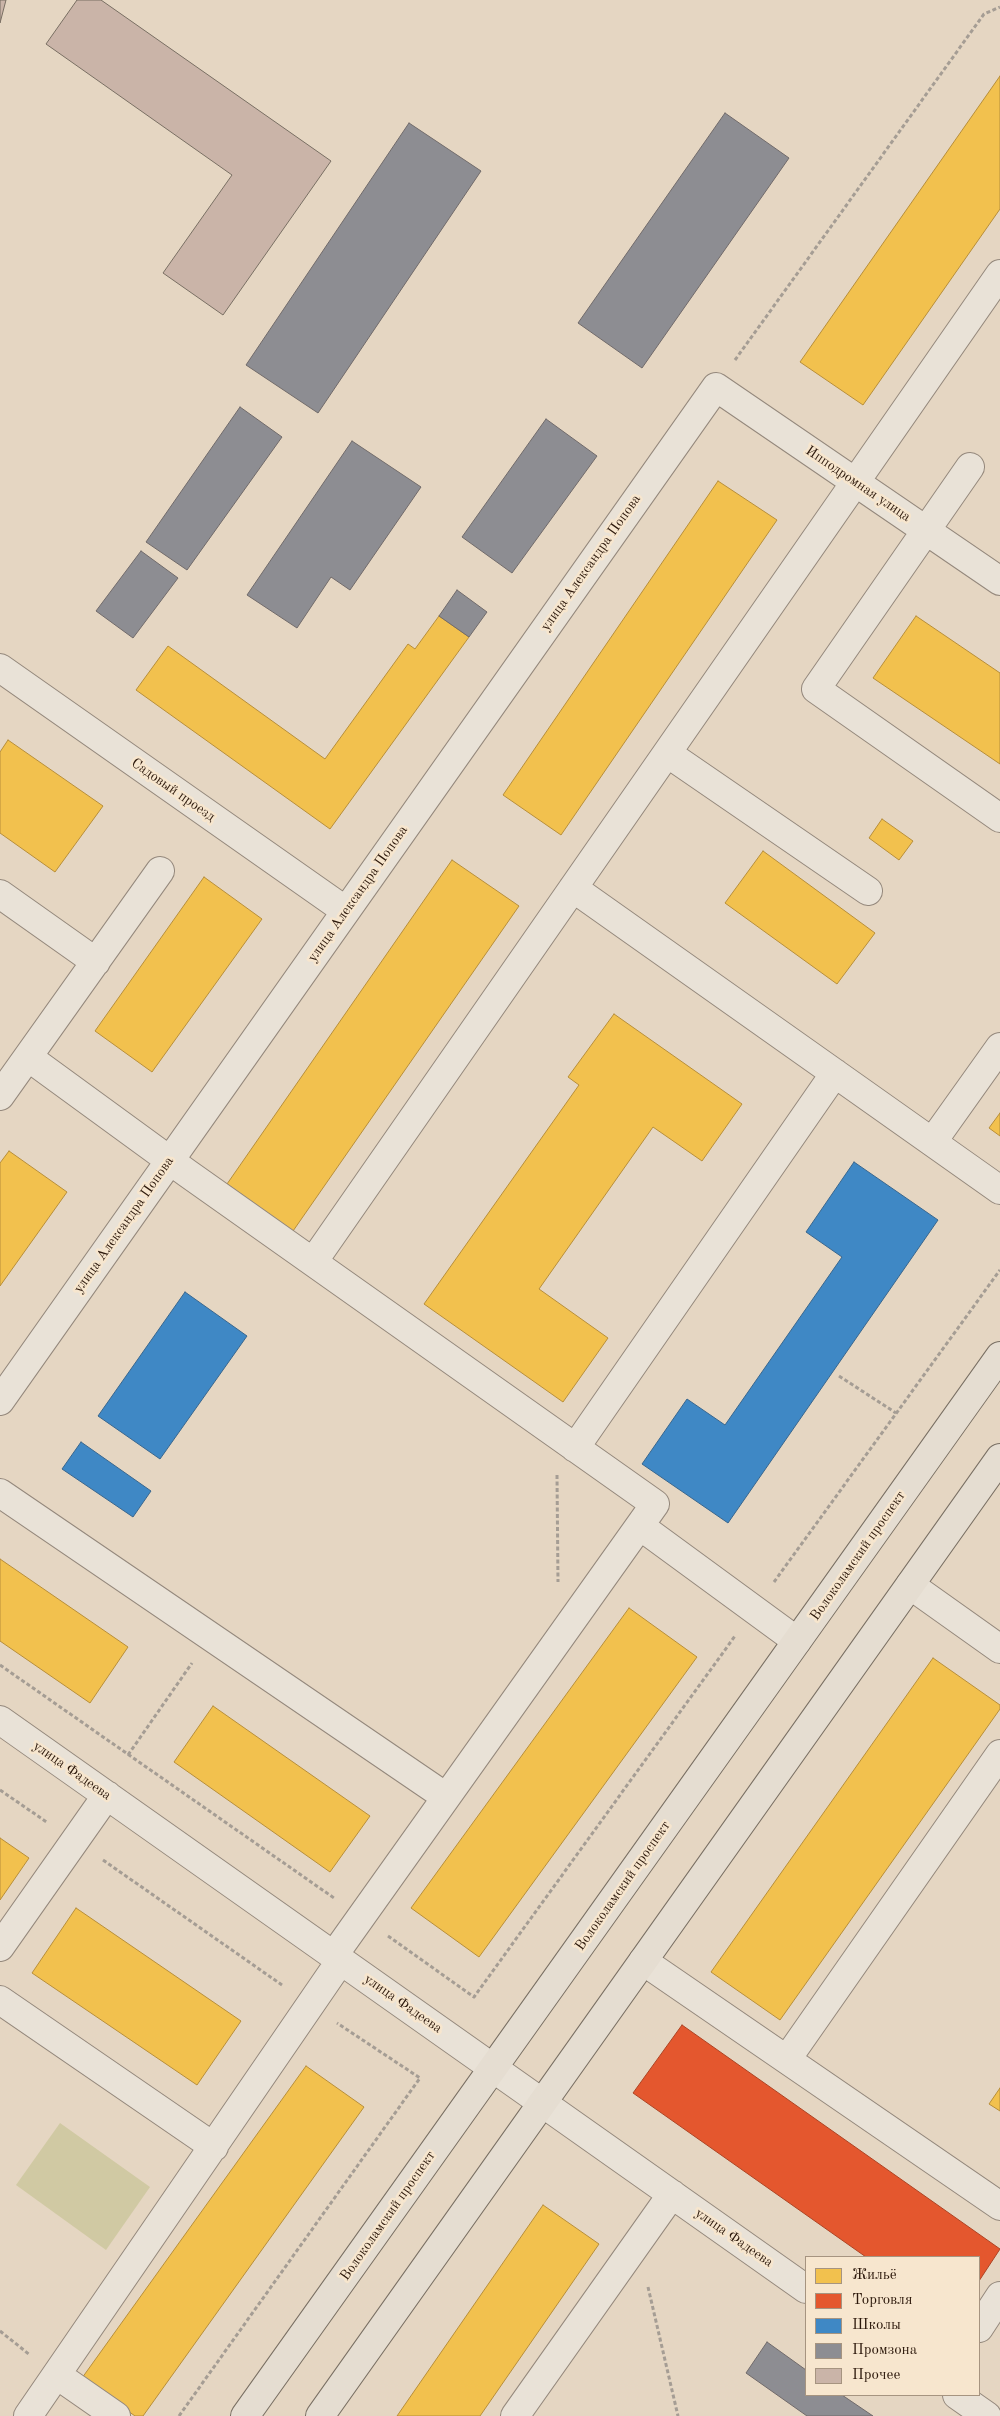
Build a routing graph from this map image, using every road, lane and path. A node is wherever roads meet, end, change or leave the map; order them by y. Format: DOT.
graph roads {
  1 [pos="1000,7"];
  2 [pos="1000,274"];
  3 [pos="716,387"];
  4 [pos="970,467"];
  5 [pos="855,482"];
  6 [pos="926,531"];
  7 [pos="1000,581"];
  8 [pos="0,668"];
  9 [pos="667,753"];
  10 [pos="1000,818"];
  11 [pos="160,871"];
  12 [pos="573,888"];
  13 [pos="868,891"];
  14 [pos="0,894"];
  15 [pos="346,911"];
  16 [pos="96,962"];
  17 [pos="1000,1047"];
  18 [pos="28,1056"];
  19 [pos="835,1073"];
  20 [pos="0,1096"];
  21 [pos="933,1141"];
  22 [pos="170,1161"];
  23 [pos="1000,1190"];
  24 [pos="313,1262"];
  25 [pos="1000,1356"];
  26 [pos="839,1376"];
  27 [pos="0,1401"];
  28 [pos="896,1413"];
  29 [pos="566,1441"];
  30 [pos="1000,1458"];
  31 [pos="0,1493"];
  32 [pos="640,1526"];
  33 [pos="910,1585"];
  34 [pos="211,1637"];
  35 [pos="558,1640"];
  36 [pos="797,1641"];
  37 [pos="1000,1649"];
  38 [pos="0,1665"];
  39 [pos="0,1720"];
  40 [pos="1000,1754"];
  41 [pos="128,1755"];
  42 [pos="0,1790"];
  43 [pos="107,1796"];
  44 [pos="446,1797"];
  45 [pos="75,1841"];
  46 [pos="360,1917"];
  47 [pos="0,1947"];
  48 [pos="337,1958"];
  49 [pos="643,1961"];
  50 [pos="474,1997"];
  51 [pos="0,2000"];
  52 [pos="311,2005"];
  53 [pos="787,2059"];
  54 [pos="493,2068"];
  55 [pos="542,2103"];
  56 [pos="214,2147"];
  57 [pos="672,2194"];
  58 [pos="1000,2206"];
  59 [pos="638,2243"];
  60 [pos="805,2288"];
  61 [pos="1000,2296"];
  62 [pos="980,2326"];
  63 [pos="56,2375"];
  64 [pos="957,2396"];
  65 [pos="28,2416"];
  66 [pos="116,2416"];
  67 [pos="179,2416"];
  68 [pos="245,2416"];
  69 [pos="320,2416"];
  70 [pos="515,2416"];
  71 [pos="678,2416"];
  72 [pos="986,2416"];
  1 -- 3 [label="path"];
  2 -- 5 [label="street"];
  3 -- 5 [label="street, Ипподромная улица"];
  3 -- 15 [label="street, улица Александра Попова"];
  4 -- 6 [label="street"];
  5 -- 6 [label="street, Ипподромная улица"];
  5 -- 9 [label="street"];
  6 -- 7 [label="street, Ипподромная улица"];
  6 -- 10 [label="street"];
  8 -- 15 [label="street, Садовый проезд"];
  9 -- 12 [label="street"];
  9 -- 13 [label="street"];
  11 -- 16 [label="street"];
  12 -- 19 [label="street"];
  12 -- 24 [label="street"];
  14 -- 16 [label="street"];
  15 -- 22 [label="street, улица Александра Попова"];
  16 -- 18 [label="street"];
  17 -- 21 [label="street"];
  18 -- 20 [label="street"];
  18 -- 22 [label="street"];
  19 -- 21 [label="street"];
  19 -- 29 [label="street"];
  21 -- 23 [label="street"];
  22 -- 24 [label="street"];
  22 -- 27 [label="street, улица Александра Попова"];
  24 -- 29 [label="street"];
  25 -- 36 [label="main road, Волоколамский проспект"];
  26 -- 28 [label="path"];
  29 -- 32 [label="street"];
  29 -- 35 [label="path"];
  30 -- 33 [label="main road"];
  31 -- 34 [label="street"];
  32 -- 35 [label="street"];
  32 -- 36 [label="street"];
  33 -- 37 [label="street"];
  33 -- 49 [label="main road"];
  34 -- 41 [label="path"];
  34 -- 44 [label="street"];
  35 -- 44 [label="street"];
  36 -- 54 [label="main road, Волоколамский проспект"];
  38 -- 41 [label="path"];
  39 -- 43 [label="street, улица Фадеева"];
  40 -- 53 [label="street"];
  41 -- 46 [label="path"];
  42 -- 45 [label="path"];
  43 -- 45 [label="street"];
  43 -- 48 [label="street, улица Фадеева"];
  44 -- 46 [label="street"];
  45 -- 47 [label="street"];
  45 -- 52 [label="path"];
  46 -- 48 [label="street"];
  46 -- 50 [label="path"];
  48 -- 52 [label="street"];
  48 -- 54 [label="street, улица Фадеева"];
  49 -- 53 [label="street"];
  49 -- 55 [label="main road"];
  51 -- 56 [label="street"];
  52 -- 56 [label="street"];
  52 -- 67 [label="path"];
  53 -- 58 [label="street"];
  54 -- 55 [label="street, улица Фадеева"];
  54 -- 68 [label="main road, Волоколамский проспект"];
  55 -- 57 [label="street, улица Фадеева"];
  55 -- 69 [label="main road"];
  56 -- 63 [label="street"];
  57 -- 59 [label="street"];
  57 -- 60 [label="street, улица Фадеева"];
  59 -- 70 [label="street"];
  59 -- 71 [label="path"];
  61 -- 62 [label="street"];
  63 -- 65 [label="street"];
  63 -- 66 [label="street"];
  64 -- 72 [label="street"];
}
